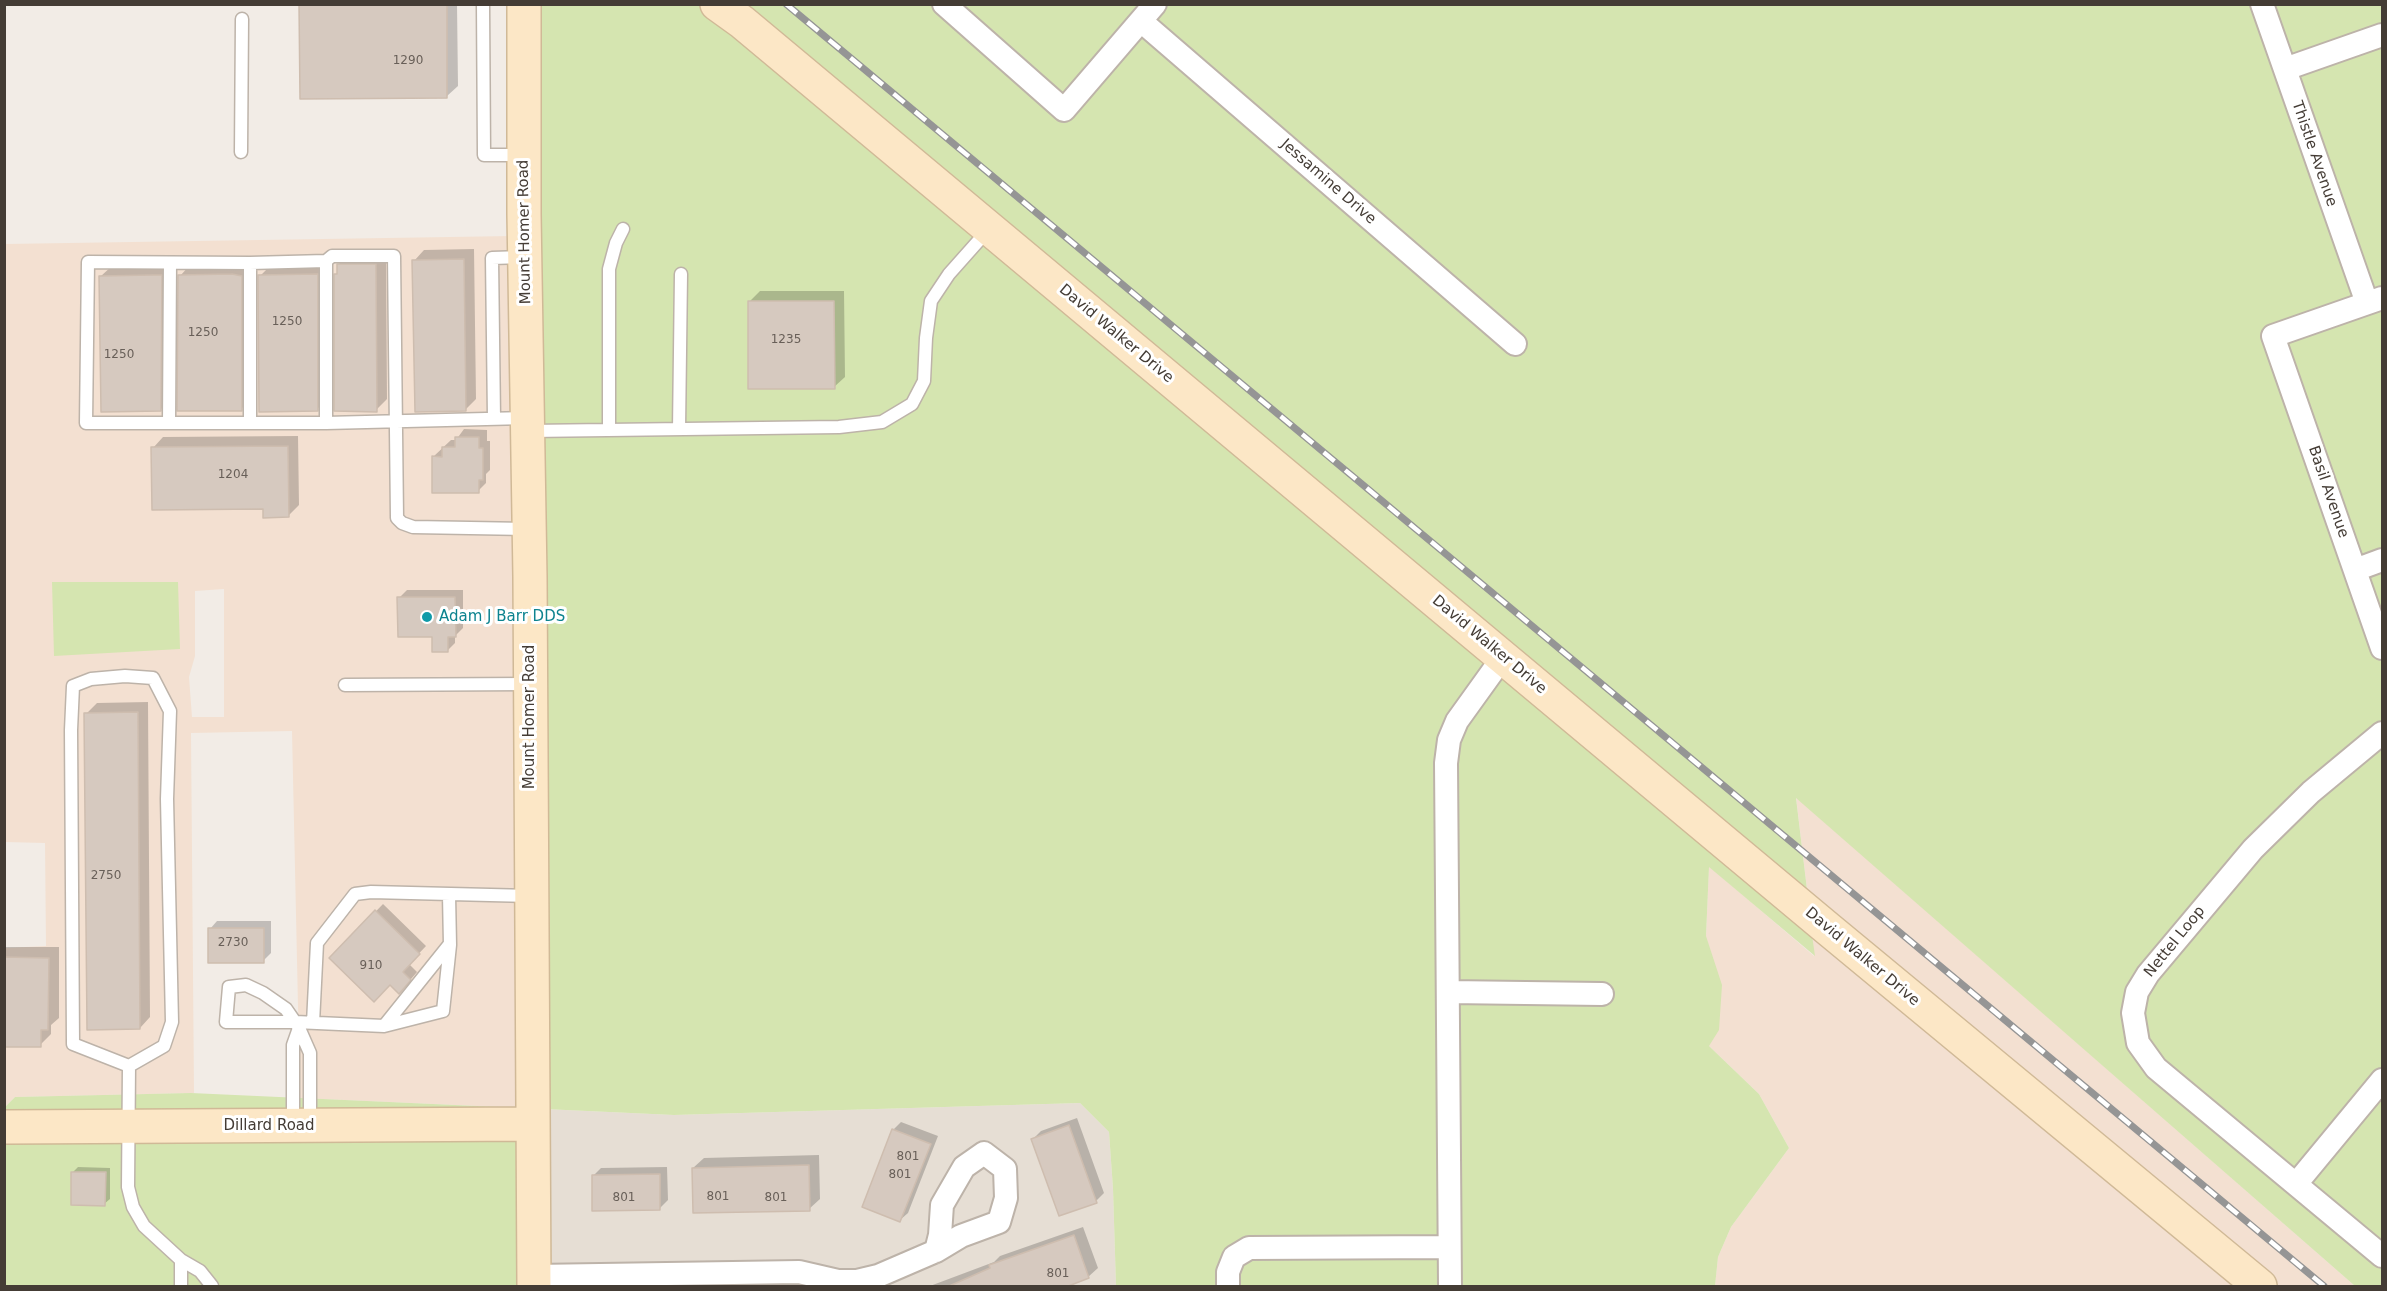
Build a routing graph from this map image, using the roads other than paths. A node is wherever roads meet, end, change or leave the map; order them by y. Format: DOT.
graph roads {
  1 [pos="483,4"];
  2 [pos="524,4"];
  3 [pos="717,4"];
  4 [pos="944,4"];
  5 [pos="2262,4"];
  6 [pos="1148,13"];
  7 [pos="242,19"];
  8 [pos="2382,35"];
  9 [pos="2285,69"];
  10 [pos="241,152"];
  11 [pos="524,155"];
  12 [pos="623,228"];
  13 [pos="989,228"];
  14 [pos="524,257"];
  15 [pos="326,261"];
  16 [pos="170,262"];
  17 [pos="250,263"];
  18 [pos="681,274"];
  19 [pos="2375,300"];
  20 [pos="1515,344"];
  21 [pos="494,419"];
  22 [pos="397,421"];
  23 [pos="169,423"];
  24 [pos="250,423"];
  25 [pos="326,423"];
  26 [pos="527,424"];
  27 [pos="680,429"];
  28 [pos="609,430"];
  29 [pos="529,530"];
  30 [pos="2382,560"];
  31 [pos="2355,570"];
  32 [pos="2382,648"];
  33 [pos="1503,657"];
  34 [pos="530,684"];
  35 [pos="345,685"];
  36 [pos="2382,733"];
  37 [pos="449,895"];
  38 [pos="531,896"];
  39 [pos="450,945"];
  40 [pos="1449,992"];
  41 [pos="1602,994"];
  42 [pos="313,1023"];
  43 [pos="297,1025"];
  44 [pos="384,1026"];
  45 [pos="129,1066"];
  46 [pos="2382,1080"];
  47 [pos="533,1124"];
  48 [pos="301,1125"];
  49 [pos="127,1126"];
  50 [pos="4,1127"];
  51 [pos="2296,1184"];
  52 [pos="1449,1247"];
  53 [pos="936,1251"];
  54 [pos="2382,1256"];
  55 [pos="181,1260"];
  56 [pos="534,1281"];
  57 [pos="2253,1284"];
  58 [pos="181,1287"];
  59 [pos="212,1287"];
  60 [pos="1228,1287"];
  61 [pos="1450,1287"];
  1 -- 11 [label="lane"];
  2 -- 11 [label="street, Mount Homer Road"];
  3 -- 13 [label="street, David Walker Drive"];
  4 -- 6 [label="street"];
  5 -- 9 [label="street, Thistle Avenue"];
  6 -- 20 [label="street, Jessamine Drive"];
  7 -- 10 [label="lane"];
  8 -- 9 [label="street"];
  9 -- 19 [label="street, Thistle Avenue"];
  11 -- 14 [label="street, Mount Homer Road"];
  12 -- 28 [label="lane"];
  13 -- 27 [label="lane"];
  13 -- 33 [label="street, David Walker Drive"];
  14 -- 21 [label="lane"];
  14 -- 26 [label="street, Mount Homer Road"];
  15 -- 17 [label="lane"];
  15 -- 22 [label="lane"];
  15 -- 25 [label="lane"];
  16 -- 17 [label="lane"];
  16 -- 23 [label="lane"];
  16 -- 23 [label="lane"];
  17 -- 24 [label="lane"];
  18 -- 27 [label="lane"];
  19 -- 31 [label="street, Basil Avenue"];
  21 -- 22 [label="lane"];
  21 -- 26 [label="lane"];
  22 -- 25 [label="lane"];
  22 -- 29 [label="lane"];
  23 -- 24 [label="lane"];
  24 -- 25 [label="lane"];
  26 -- 28 [label="lane"];
  26 -- 29 [label="street, Mount Homer Road"];
  27 -- 28 [label="lane"];
  29 -- 34 [label="street, Mount Homer Road"];
  30 -- 31 [label="street"];
  31 -- 32 [label="street, Basil Avenue"];
  33 -- 40 [label="street"];
  33 -- 57 [label="street, David Walker Drive"];
  34 -- 35 [label="lane"];
  34 -- 38 [label="street, Mount Homer Road"];
  36 -- 51 [label="street, Nettel Loop"];
  37 -- 38 [label="lane"];
  37 -- 39 [label="lane"];
  37 -- 42 [label="lane"];
  38 -- 47 [label="street, Mount Homer Road"];
  39 -- 44 [label="lane"];
  39 -- 44 [label="lane"];
  40 -- 41 [label="street"];
  40 -- 52 [label="street"];
  42 -- 43 [label="lane"];
  42 -- 44 [label="lane"];
  43 -- 43 [label="lane"];
  43 -- 48 [label="lane"];
  43 -- 48 [label="lane"];
  45 -- 45 [label="lane"];
  45 -- 49 [label="lane"];
  46 -- 51 [label="street"];
  47 -- 48 [label="street, Dillard Road"];
  47 -- 56 [label="street, Mount Homer Road"];
  48 -- 49 [label="street, Dillard Road"];
  49 -- 50 [label="street, Dillard Road"];
  49 -- 55 [label="lane"];
  51 -- 54 [label="street, Nettel Loop"];
  52 -- 60 [label="street"];
  52 -- 61 [label="street"];
  53 -- 56 [label="street"];
  55 -- 58 [label="lane"];
  55 -- 59 [label="lane"];
}
